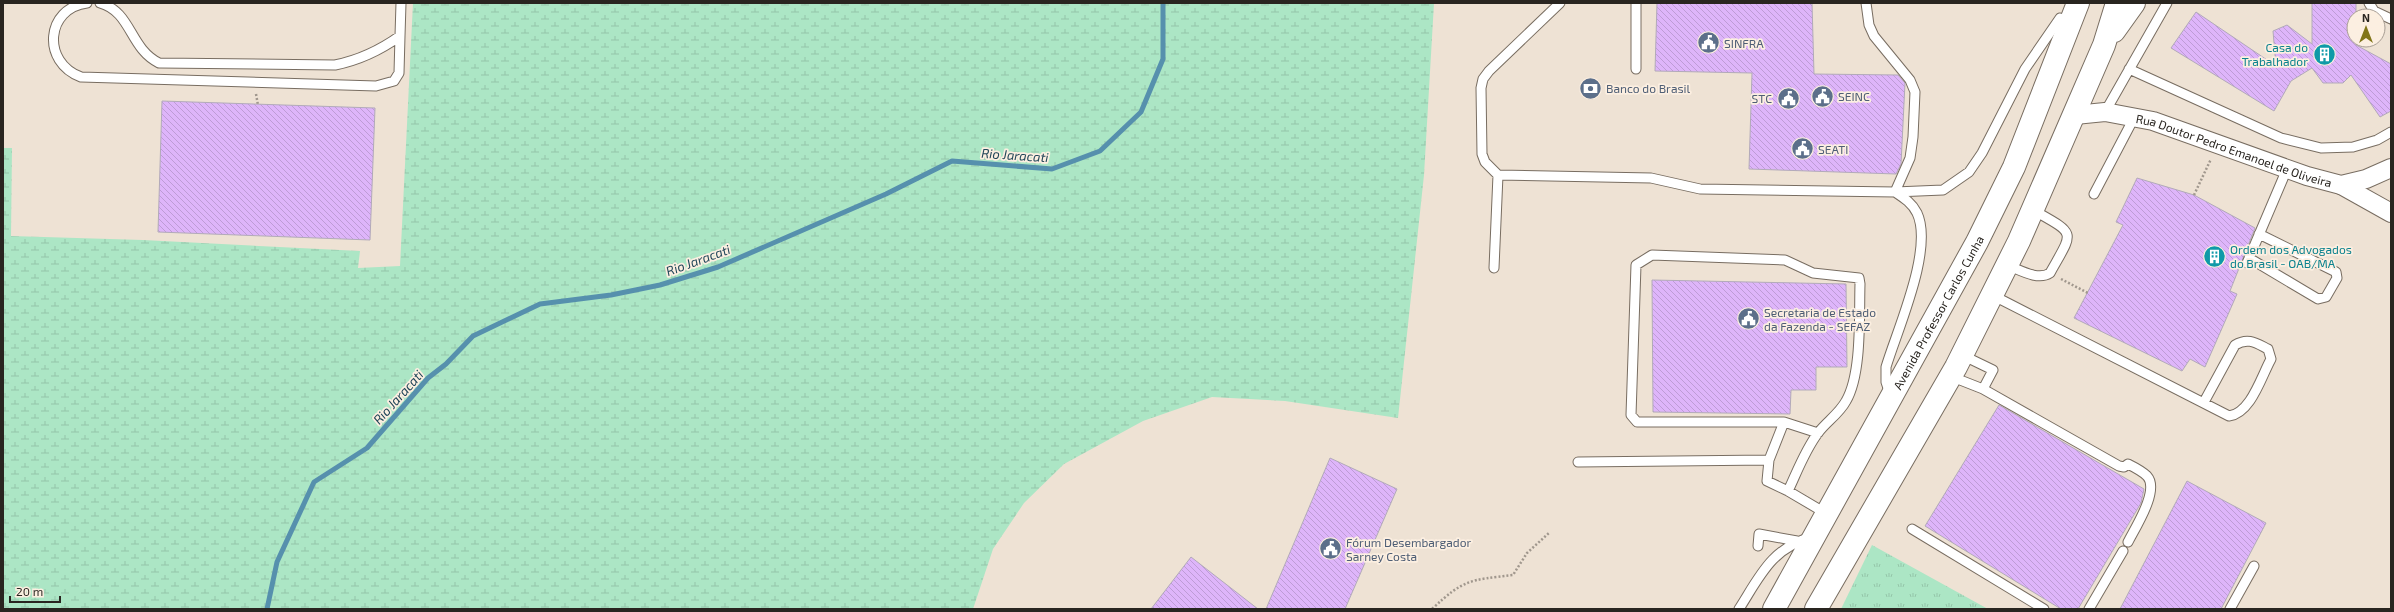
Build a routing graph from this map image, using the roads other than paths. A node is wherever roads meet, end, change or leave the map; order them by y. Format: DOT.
graph roads {
  1 [pos="87,3"];
  2 [pos="100,3"];
  3 [pos="401,3"];
  4 [pos="1560,3"];
  5 [pos="1636,3"];
  6 [pos="1866,3"];
  7 [pos="2078,3"];
  8 [pos="2117,3"];
  9 [pos="2134,3"];
  10 [pos="2167,3"];
  11 [pos="2369,3"];
  12 [pos="2063,10"];
  13 [pos="2391,19"];
  14 [pos="400,36"];
  15 [pos="2104,45"];
  16 [pos="1636,69"];
  17 [pos="2129,69"];
  18 [pos="2038,106"];
  19 [pos="2106,112"];
  20 [pos="2075,115"];
  21 [pos="2135,116"];
  22 [pos="2391,132"];
  23 [pos="2391,168"];
  24 [pos="2287,170"];
  25 [pos="1498,174"];
  26 [pos="2341,184"];
  27 [pos="1895,192"];
  28 [pos="2094,194"];
  29 [pos="2033,210"];
  30 [pos="2391,213"];
  31 [pos="2259,234"];
  32 [pos="2007,265"];
  33 [pos="1494,268"];
  34 [pos="1992,295"];
  35 [pos="1962,355"];
  36 [pos="1950,376"];
  37 [pos="1983,389"];
  38 [pos="1891,397"];
  39 [pos="2204,402"];
  40 [pos="1784,422"];
  41 [pos="1818,433"];
  42 [pos="1769,460"];
  43 [pos="1578,462"];
  44 [pos="1788,491"];
  45 [pos="1828,514"];
  46 [pos="1912,529"];
  47 [pos="2128,542"];
  48 [pos="1806,543"];
  49 [pos="1758,546"];
  50 [pos="2123,551"];
  51 [pos="2254,566"];
  52 [pos="1739,609"];
  53 [pos="1774,609"];
  54 [pos="1784,609"];
  55 [pos="1816,609"];
  56 [pos="2044,609"];
  57 [pos="2089,609"];
  58 [pos="2230,609"];
  1 -- 14 [label="lane"];
  2 -- 14 [label="lane"];
  3 -- 14 [label="lane"];
  4 -- 25 [label="lane"];
  5 -- 16 [label="lane"];
  6 -- 27 [label="lane"];
  7 -- 18 [label="main road, Avenida Professor Carlos Cunha"];
  8 -- 15 [label="main road"];
  9 -- 15 [label="main road"];
  10 -- 17 [label="lane"];
  11 -- 13 [label="lane"];
  12 -- 18 [label="main road"];
  12 -- 27 [label="lane"];
  15 -- 20 [label="main road"];
  17 -- 19 [label="lane"];
  17 -- 22 [label="lane"];
  18 -- 38 [label="main road, Avenida Professor Carlos Cunha"];
  19 -- 20 [label="street, Rua Doutor Pedro Emanoel de Oliveira"];
  19 -- 21 [label="street, Rua Doutor Pedro Emanoel de Oliveira"];
  20 -- 29 [label="main road"];
  21 -- 24 [label="street, Rua Doutor Pedro Emanoel de Oliveira"];
  21 -- 28 [label="lane"];
  23 -- 26 [label="street, Rua Doutor Pedro Emanoel de Oliveira"];
  24 -- 26 [label="street, Rua Doutor Pedro Emanoel de Oliveira"];
  24 -- 31 [label="lane"];
  25 -- 27 [label="lane"];
  25 -- 33 [label="lane"];
  26 -- 30 [label="street"];
  27 -- 38 [label="lane"];
  29 -- 32 [label="main road"];
  29 -- 32 [label="lane"];
  31 -- 31 [label="lane"];
  32 -- 34 [label="main road"];
  34 -- 35 [label="main road"];
  34 -- 39 [label="lane"];
  35 -- 36 [label="main road"];
  35 -- 37 [label="lane"];
  36 -- 37 [label="lane"];
  36 -- 55 [label="main road"];
  37 -- 47 [label="lane"];
  38 -- 45 [label="main road, Avenida Professor Carlos Cunha"];
  39 -- 39 [label="lane"];
  40 -- 41 [label="lane"];
  40 -- 41 [label="lane"];
  40 -- 42 [label="lane"];
  41 -- 44 [label="lane"];
  42 -- 43 [label="lane"];
  42 -- 44 [label="lane"];
  44 -- 45 [label="lane"];
  45 -- 48 [label="main road, Avenida Professor Carlos Cunha"];
  46 -- 56 [label="lane"];
  48 -- 49 [label="lane"];
  48 -- 52 [label="lane"];
  48 -- 53 [label="main road, Avenida Professor Carlos Cunha"];
  48 -- 54 [label="main road"];
  50 -- 57 [label="lane"];
  51 -- 58 [label="lane"];
}
